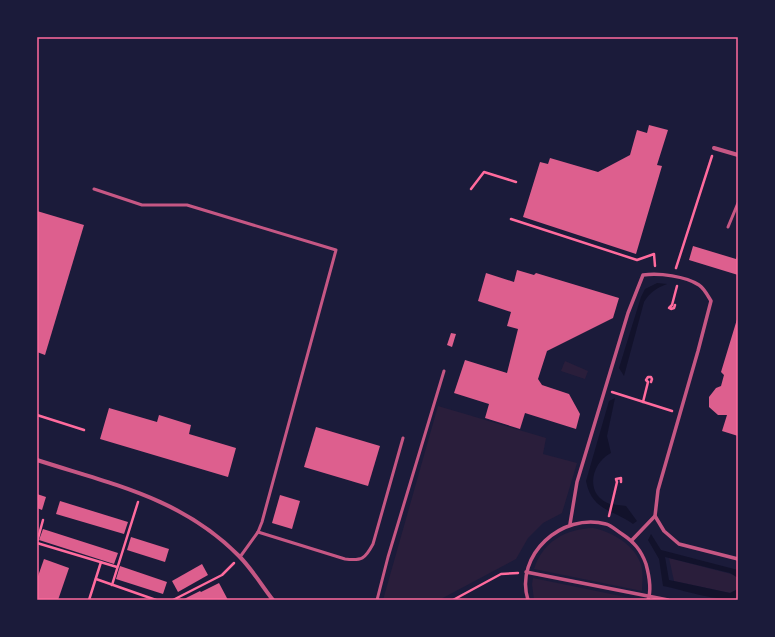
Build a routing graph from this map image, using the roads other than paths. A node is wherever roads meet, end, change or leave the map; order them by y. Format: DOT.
graph roads {
  1 [pos="714,148"];
  2 [pos="738,155"];
  3 [pos="94,190"];
  4 [pos="738,203"];
  5 [pos="728,227"];
  6 [pos="444,371"];
  7 [pos="403,438"];
  8 [pos="37,460"];
  9 [pos="656,516"];
  10 [pos="570,524"];
  11 [pos="258,532"];
  12 [pos="632,540"];
  13 [pos="240,557"];
  14 [pos="738,559"];
  15 [pos="526,572"];
  16 [pos="648,598"];
  17 [pos="273,600"];
  18 [pos="377,600"];
  19 [pos="528,600"];
  20 [pos="668,600"];
  1 -- 2 [label="street"];
  3 -- 11 [label="lane"];
  4 -- 5 [label="lane"];
  6 -- 18 [label="lane"];
  7 -- 11 [label="lane"];
  8 -- 13 [label="street"];
  9 -- 10 [label="street"];
  9 -- 12 [label="street"];
  9 -- 14 [label="street"];
  10 -- 12 [label="street"];
  10 -- 15 [label="street"];
  11 -- 13 [label="lane"];
  12 -- 16 [label="street"];
  13 -- 17 [label="street"];
  15 -- 16 [label="street"];
  15 -- 19 [label="street"];
  16 -- 20 [label="street"];
}
